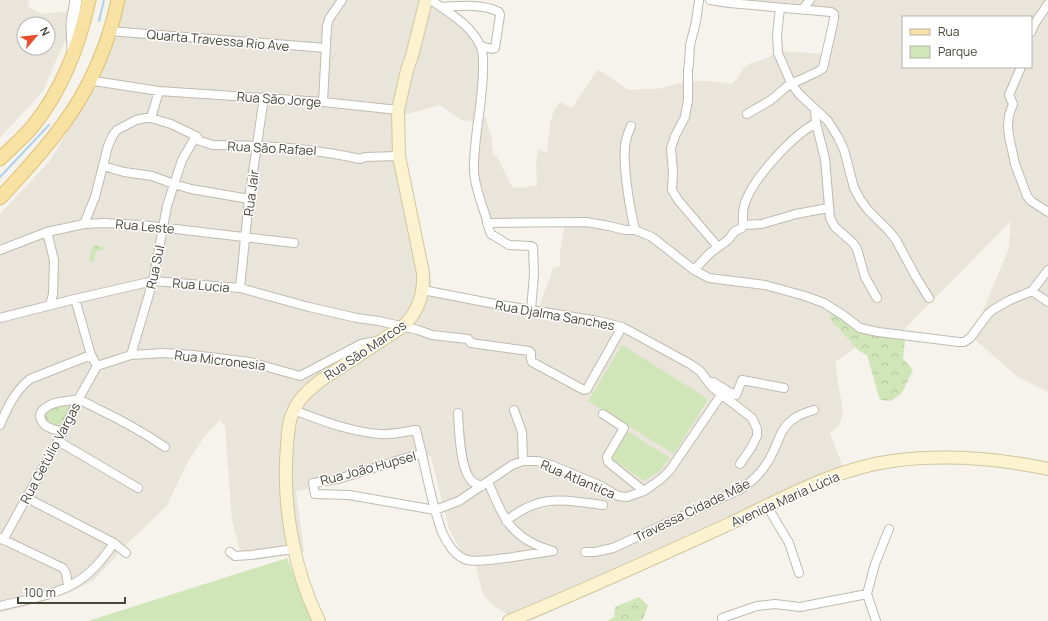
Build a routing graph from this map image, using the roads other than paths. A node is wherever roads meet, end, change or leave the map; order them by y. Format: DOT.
graph roads {
  1 [pos="76,0"];
  2 [pos="89,0"];
  3 [pos="118,0"];
  4 [pos="342,0"];
  5 [pos="426,0"];
  6 [pos="431,0"];
  7 [pos="699,0"];
  8 [pos="710,0"];
  9 [pos="810,0"];
  10 [pos="1048,4"];
  11 [pos="441,7"];
  12 [pos="780,8"];
  13 [pos="802,10"];
  14 [pos="1032,30"];
  15 [pos="109,31"];
  16 [pos="481,46"];
  17 [pos="326,48"];
  18 [pos="73,54"];
  19 [pos="1021,68"];
  20 [pos="89,82"];
  21 [pos="791,83"];
  22 [pos="159,91"];
  23 [pos="264,98"];
  24 [pos="323,102"];
  25 [pos="815,109"];
  26 [pos="398,110"];
  27 [pos="747,114"];
  28 [pos="151,118"];
  29 [pos="816,123"];
  30 [pos="630,126"];
  31 [pos="196,136"];
  32 [pos="257,147"];
  33 [pos="399,156"];
  34 [pos="0,159"];
  35 [pos="103,166"];
  36 [pos="174,184"];
  37 [pos="0,198"];
  38 [pos="249,199"];
  39 [pos="828,208"];
  40 [pos="1048,212"];
  41 [pos="487,222"];
  42 [pos="84,224"];
  43 [pos="743,225"];
  44 [pos="163,228"];
  45 [pos="635,230"];
  46 [pos="47,232"];
  47 [pos="246,237"];
  48 [pos="294,243"];
  49 [pos="718,247"];
  50 [pos="0,250"];
  51 [pos="694,270"];
  52 [pos="1048,270"];
  53 [pos="153,281"];
  54 [pos="240,288"];
  55 [pos="423,290"];
  56 [pos="1032,291"];
  57 [pos="877,298"];
  58 [pos="929,298"];
  59 [pos="75,299"];
  60 [pos="1048,302"];
  61 [pos="50,305"];
  62 [pos="531,310"];
  63 [pos="0,318"];
  64 [pos="402,327"];
  65 [pos="622,327"];
  66 [pos="384,340"];
  67 [pos="91,355"];
  68 [pos="131,355"];
  69 [pos="97,366"];
  70 [pos="700,371"];
  71 [pos="784,388"];
  72 [pos="721,394"];
  73 [pos="78,400"];
  74 [pos="293,410"];
  75 [pos="514,410"];
  76 [pos="814,410"];
  77 [pos="458,413"];
  78 [pos="603,414"];
  79 [pos="0,425"];
  80 [pos="63,432"];
  81 [pos="58,441"];
  82 [pos="165,447"];
  83 [pos="422,453"];
  84 [pos="523,461"];
  85 [pos="740,464"];
  86 [pos="1048,469"];
  87 [pos="485,484"];
  88 [pos="138,488"];
  89 [pos="644,491"];
  90 [pos="27,498"];
  91 [pos="603,505"];
  92 [pos="767,506"];
  93 [pos="435,510"];
  94 [pos="506,521"];
  95 [pos="889,529"];
  96 [pos="2,539"];
  97 [pos="114,543"];
  98 [pos="294,549"];
  99 [pos="230,552"];
  100 [pos="584,552"];
  101 [pos="126,553"];
  102 [pos="799,573"];
  103 [pos="68,586"];
  104 [pos="867,594"];
  105 [pos="0,606"];
  106 [pos="538,610"];
  107 [pos="722,618"];
  108 [pos="319,621"];
  109 [pos="509,621"];
  110 [pos="521,621"];
  111 [pos="876,621"];
  1 -- 18 [label="street"];
  2 -- 18 [label="main road"];
  3 -- 15 [label="main road"];
  4 -- 17 [label="street"];
  5 -- 26 [label="main road, Rua São Marcos"];
  6 -- 11 [label="street"];
  7 -- 49 [label="street"];
  8 -- 12 [label="street"];
  9 -- 13 [label="street"];
  10 -- 14 [label="street"];
  11 -- 16 [label="street"];
  11 -- 16 [label="street"];
  12 -- 13 [label="street"];
  12 -- 21 [label="street"];
  13 -- 21 [label="street"];
  15 -- 17 [label="street, Quarta Travessa Rio Ave"];
  15 -- 20 [label="main road"];
  16 -- 41 [label="street"];
  17 -- 24 [label="street"];
  18 -- 34 [label="main road"];
  19 -- 40 [label="street"];
  20 -- 22 [label="street, Rua São Jorge"];
  20 -- 37 [label="main road"];
  21 -- 25 [label="street"];
  21 -- 27 [label="street"];
  22 -- 23 [label="street, Rua São Jorge"];
  22 -- 28 [label="street"];
  23 -- 24 [label="street, Rua São Jorge"];
  23 -- 32 [label="street, Rua Jair"];
  24 -- 26 [label="street, Rua São Jorge"];
  25 -- 29 [label="street"];
  25 -- 58 [label="street"];
  26 -- 33 [label="main road, Rua São Marcos"];
  28 -- 31 [label="street, Rua São Rafael"];
  28 -- 35 [label="street"];
  29 -- 39 [label="street"];
  29 -- 43 [label="street"];
  30 -- 45 [label="street"];
  31 -- 32 [label="street, Rua São Rafael"];
  31 -- 36 [label="street, Rua Sul"];
  32 -- 33 [label="street, Rua São Rafael"];
  32 -- 38 [label="street, Rua Jair"];
  33 -- 55 [label="main road, Rua São Marcos"];
  35 -- 36 [label="street"];
  35 -- 42 [label="street"];
  36 -- 38 [label="street"];
  36 -- 44 [label="street, Rua Sul"];
  38 -- 47 [label="street, Rua Jair"];
  39 -- 43 [label="street"];
  39 -- 57 [label="street"];
  41 -- 45 [label="street"];
  41 -- 62 [label="street"];
  42 -- 44 [label="street, Rua Leste"];
  42 -- 46 [label="street, Rua Leste"];
  43 -- 49 [label="street"];
  44 -- 47 [label="street, Rua Leste"];
  44 -- 53 [label="street, Rua Sul"];
  45 -- 51 [label="street"];
  46 -- 50 [label="street, Rua Leste"];
  46 -- 61 [label="street"];
  47 -- 48 [label="street, Rua Leste"];
  47 -- 54 [label="street, Rua Jair"];
  49 -- 51 [label="street"];
  51 -- 56 [label="street"];
  52 -- 56 [label="street"];
  53 -- 54 [label="street, Rua Lucia"];
  53 -- 59 [label="street, Rua Lucia"];
  53 -- 68 [label="street, Rua Sul"];
  54 -- 64 [label="street, Rua Lucia"];
  55 -- 62 [label="street, Rua Djalma Sanches"];
  55 -- 64 [label="main road, Rua São Marcos"];
  56 -- 60 [label="street"];
  59 -- 61 [label="street, Rua Lucia"];
  59 -- 67 [label="street"];
  61 -- 63 [label="street, Rua Lucia"];
  62 -- 65 [label="street, Rua Djalma Sanches"];
  64 -- 65 [label="street, Rua Lucia"];
  64 -- 66 [label="main road, Rua São Marcos"];
  65 -- 70 [label="street, Rua Djalma Sanches"];
  66 -- 68 [label="street, Rua Micronesia"];
  66 -- 74 [label="main road, Rua São Marcos"];
  67 -- 69 [label="street"];
  67 -- 79 [label="street"];
  68 -- 69 [label="street, Rua Micronesia"];
  69 -- 73 [label="street, Rua Getúlio Vargas"];
  70 -- 71 [label="street, Rua Djalma Sanches"];
  70 -- 72 [label="street, Rua Djalma Sanches"];
  72 -- 85 [label="street, Rua Djalma Sanches"];
  72 -- 89 [label="street, Rua Atlantica"];
  73 -- 80 [label="street, Rua Getúlio Vargas"];
  73 -- 80 [label="street"];
  73 -- 82 [label="street"];
  74 -- 83 [label="street"];
  74 -- 98 [label="main road, Rua São Marcos"];
  75 -- 84 [label="street"];
  76 -- 100 [label="street, Travessa Cidade Mãe"];
  77 -- 87 [label="street"];
  78 -- 89 [label="street"];
  80 -- 81 [label="street, Rua Getúlio Vargas"];
  81 -- 88 [label="street"];
  81 -- 90 [label="street, Rua Getúlio Vargas"];
  83 -- 93 [label="street"];
  83 -- 93 [label="street, Rua João Hupsel"];
  84 -- 87 [label="street, Rua Atlantica"];
  84 -- 89 [label="street, Rua Atlantica"];
  86 -- 92 [label="main road, Avenida Maria Lúcia"];
  87 -- 93 [label="street, Rua Atlantica"];
  87 -- 94 [label="street"];
  90 -- 96 [label="street, Rua Getúlio Vargas"];
  90 -- 97 [label="street"];
  91 -- 94 [label="street"];
  92 -- 102 [label="street"];
  92 -- 106 [label="main road, Avenida Maria Lúcia"];
  93 -- 94 [label="street"];
  95 -- 104 [label="street"];
  96 -- 103 [label="street"];
  97 -- 101 [label="street"];
  97 -- 103 [label="street"];
  98 -- 99 [label="street"];
  98 -- 108 [label="main road, Rua São Marcos"];
  103 -- 105 [label="street"];
  104 -- 107 [label="street"];
  104 -- 111 [label="street"];
  106 -- 109 [label="main road, Avenida Maria Lúcia"];
  106 -- 110 [label="main road, Avenida Maria Lúcia"];
}
